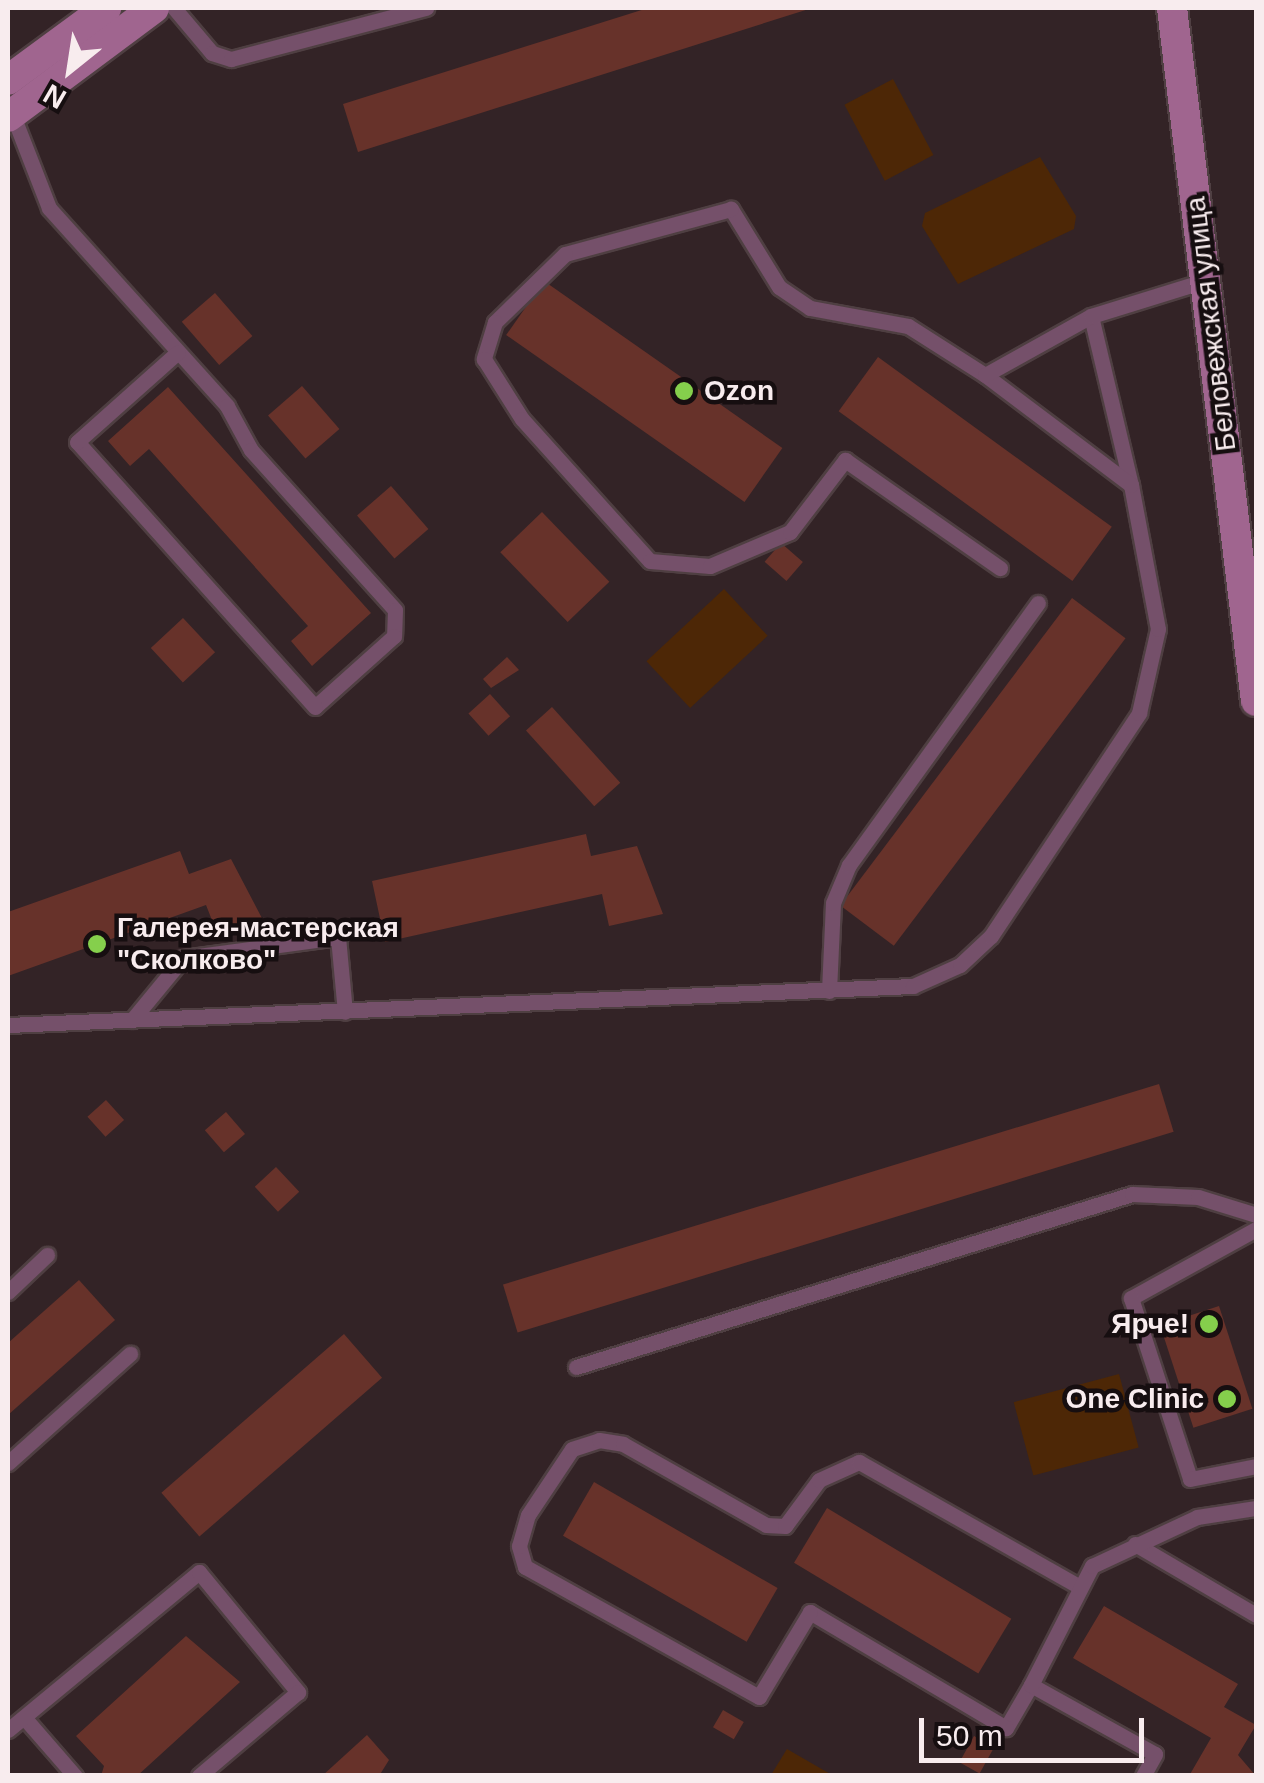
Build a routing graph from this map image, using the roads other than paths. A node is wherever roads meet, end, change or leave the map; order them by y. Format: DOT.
graph roads {
  1 [pos="106,8"];
  2 [pos="154,8"];
  3 [pos="174,8"];
  4 [pos="426,8"];
  5 [pos="1172,8"];
  6 [pos="11,100"];
  7 [pos="1206,280"];
  8 [pos="1092,316"];
  9 [pos="178,352"];
  10 [pos="985,375"];
  11 [pos="1131,485"];
  12 [pos="1000,568"];
  13 [pos="1038,602"];
  14 [pos="1256,701"];
  15 [pos="829,991"];
  16 [pos="345,1012"];
  17 [pos="132,1020"];
  18 [pos="8,1025"];
  19 [pos="1256,1214"];
  20 [pos="1256,1228"];
  21 [pos="48,1256"];
  22 [pos="8,1292"];
  23 [pos="130,1354"];
  24 [pos="576,1367"];
  25 [pos="8,1463"];
  26 [pos="1256,1466"];
  27 [pos="1256,1508"];
  28 [pos="1136,1544"];
  29 [pos="1080,1587"];
  30 [pos="1256,1615"];
  31 [pos="1032,1684"];
  32 [pos="28,1722"];
  33 [pos="8,1730"];
  34 [pos="75,1776"];
  35 [pos="199,1776"];
  36 [pos="1143,1776"];
  1 -- 6 [label="street"];
  2 -- 6 [label="street"];
  3 -- 4 [label="lane"];
  5 -- 7 [label="street, Беловежская улица"];
  6 -- 9 [label="lane"];
  7 -- 8 [label="lane"];
  7 -- 14 [label="street, Беловежская улица"];
  8 -- 10 [label="lane"];
  8 -- 11 [label="lane"];
  9 -- 9 [label="lane"];
  10 -- 11 [label="lane"];
  10 -- 12 [label="lane"];
  11 -- 15 [label="lane"];
  13 -- 15 [label="lane"];
  15 -- 16 [label="lane"];
  16 -- 17 [label="lane"];
  16 -- 17 [label="lane"];
  17 -- 18 [label="lane"];
  19 -- 24 [label="lane"];
  20 -- 26 [label="lane"];
  21 -- 22 [label="lane"];
  23 -- 25 [label="lane"];
  27 -- 28 [label="lane"];
  28 -- 29 [label="lane"];
  28 -- 30 [label="lane"];
  29 -- 31 [label="lane"];
  29 -- 31 [label="lane"];
  31 -- 36 [label="lane"];
  32 -- 33 [label="lane"];
  32 -- 34 [label="lane"];
  32 -- 35 [label="lane"];
}
